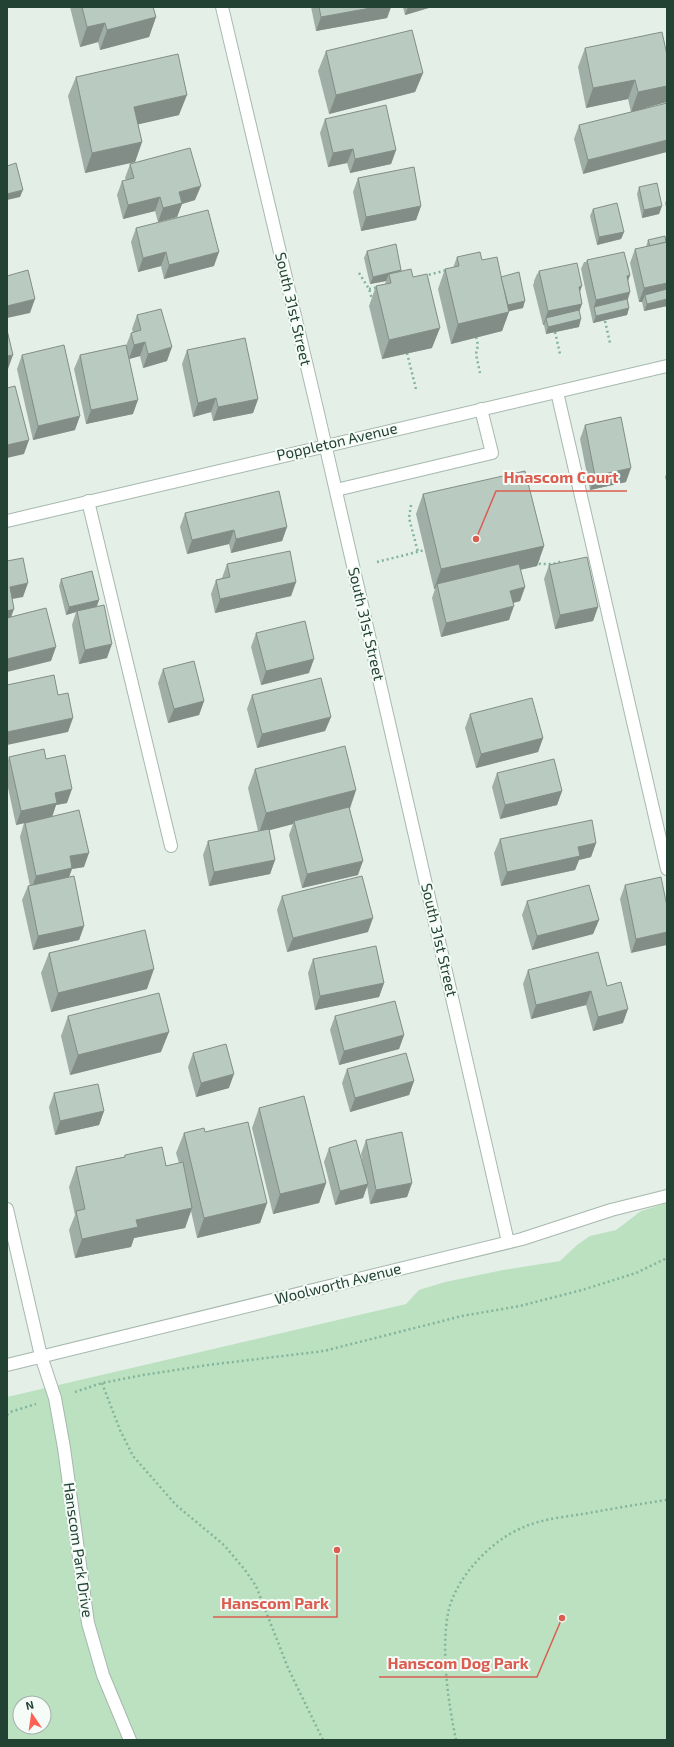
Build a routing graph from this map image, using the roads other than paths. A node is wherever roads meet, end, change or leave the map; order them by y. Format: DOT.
graph roads {
  1 [pos="222,7"];
  2 [pos="667,366"];
  3 [pos="557,392"];
  4 [pos="481,409"];
  5 [pos="325,445"];
  6 [pos="336,490"];
  7 [pos="88,501"];
  8 [pos="7,520"];
  9 [pos="171,846"];
  10 [pos="667,869"];
  11 [pos="667,1196"];
  12 [pos="7,1209"];
  13 [pos="508,1242"];
  14 [pos="41,1356"];
  15 [pos="7,1364"];
  16 [pos="130,1740"];
  1 -- 5 [label="street, South 31st Street"];
  2 -- 3 [label="street, Poppleton Avenue"];
  3 -- 4 [label="street, Poppleton Avenue"];
  3 -- 10 [label="street"];
  4 -- 5 [label="street, Poppleton Avenue"];
  4 -- 6 [label="street"];
  5 -- 6 [label="street, South 31st Street"];
  5 -- 7 [label="street, Poppleton Avenue"];
  6 -- 13 [label="street, South 31st Street"];
  7 -- 8 [label="street, Poppleton Avenue"];
  7 -- 9 [label="street"];
  11 -- 13 [label="street, Woolworth Avenue"];
  12 -- 14 [label="street, Hanscom Park Drive"];
  13 -- 14 [label="street, Woolworth Avenue"];
  14 -- 15 [label="street, Woolworth Avenue"];
  14 -- 16 [label="street, Hanscom Park Drive"];
}
